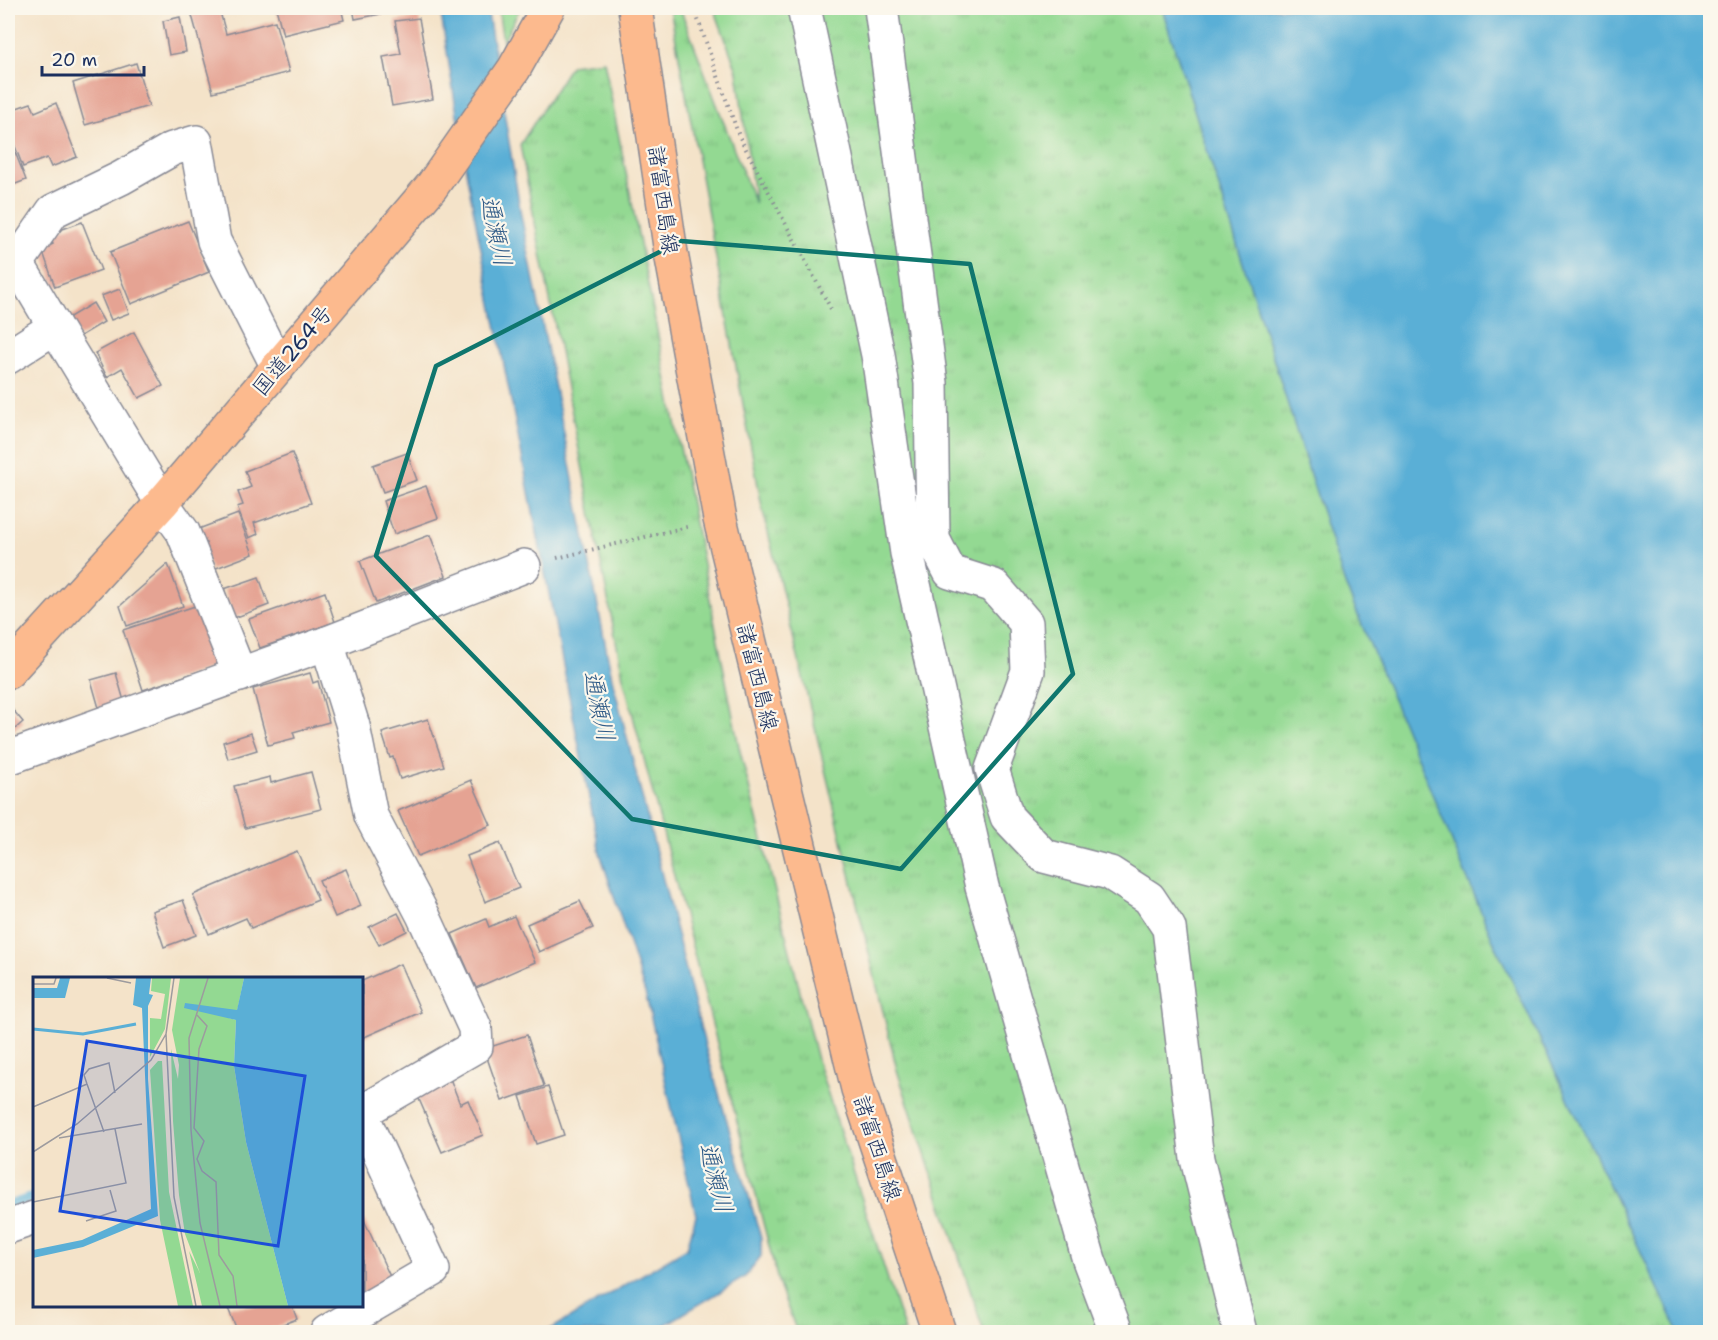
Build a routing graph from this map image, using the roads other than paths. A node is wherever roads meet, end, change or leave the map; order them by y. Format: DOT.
graph roads {
  1 [pos="548,8"];
  2 [pos="635,8"];
  3 [pos="804,8"];
  4 [pos="881,8"];
  5 [pos="55,327"];
  6 [pos="8,357"];
  7 [pos="278,367"];
  8 [pos="162,503"];
  9 [pos="524,566"];
  10 [pos="327,644"];
  11 [pos="8,672"];
  12 [pos="240,675"];
  13 [pos="8,758"];
  14 [pos="363,1112"];
  15 [pos="363,1115"];
  16 [pos="33,1218"];
  17 [pos="8,1227"];
  18 [pos="327,1332"];
  19 [pos="939,1332"];
  20 [pos="1116,1332"];
  21 [pos="1240,1332"];
  1 -- 7 [label="main road, 国道264号"];
  2 -- 19 [label="main road, 諸富西島線"];
  3 -- 20 [label="street"];
  4 -- 21 [label="street"];
  5 -- 6 [label="street"];
  5 -- 7 [label="street"];
  5 -- 8 [label="street"];
  7 -- 8 [label="main road, 国道264号"];
  8 -- 11 [label="main road, 国道264号"];
  8 -- 12 [label="street"];
  9 -- 10 [label="street"];
  10 -- 12 [label="street"];
  10 -- 14 [label="street"];
  12 -- 13 [label="street"];
  15 -- 18 [label="street"];
  16 -- 17 [label="street"];
}
